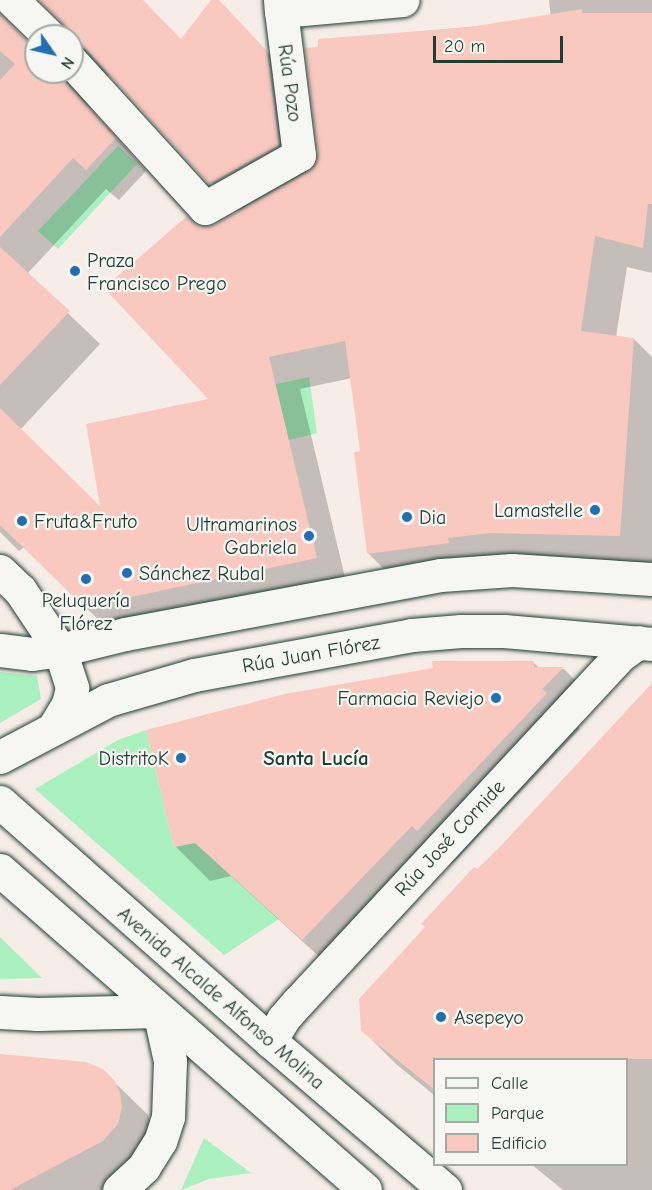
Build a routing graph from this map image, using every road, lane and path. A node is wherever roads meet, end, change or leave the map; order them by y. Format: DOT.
graph roads {
  1 [pos="12,0"];
  2 [pos="403,0"];
  3 [pos="280,6"];
  4 [pos="37,24"];
  5 [pos="84,75"];
  6 [pos="0,571"];
  7 [pos="652,579"];
  8 [pos="645,643"];
  9 [pos="0,650"];
  10 [pos="60,650"];
  11 [pos="55,726"];
  12 [pos="0,757"];
  13 [pos="0,802"];
  14 [pos="0,870"];
  15 [pos="159,1011"];
  16 [pos="0,1012"];
  17 [pos="270,1041"];
  18 [pos="119,1190"];
  19 [pos="365,1190"];
  20 [pos="445,1190"];
  1 -- 4 [label="main road"];
  2 -- 3 [label="main road"];
  3 -- 5 [label="main road, Rúa Pozo"];
  6 -- 10 [label="main road"];
  7 -- 10 [label="main road"];
  8 -- 11 [label="main road, Rúa Juan Flórez"];
  8 -- 17 [label="main road, Rúa José Cornide"];
  9 -- 10 [label="main road"];
  10 -- 11 [label="main road"];
  11 -- 12 [label="main road, Rúa Juan Flórez"];
  13 -- 17 [label="main road, Avenida Alcalde Alfonso Molina"];
  14 -- 15 [label="main road"];
  15 -- 16 [label="main road"];
  15 -- 18 [label="main road"];
  15 -- 19 [label="main road"];
  17 -- 20 [label="main road, Avenida Alcalde Alfonso Molina"];
}
